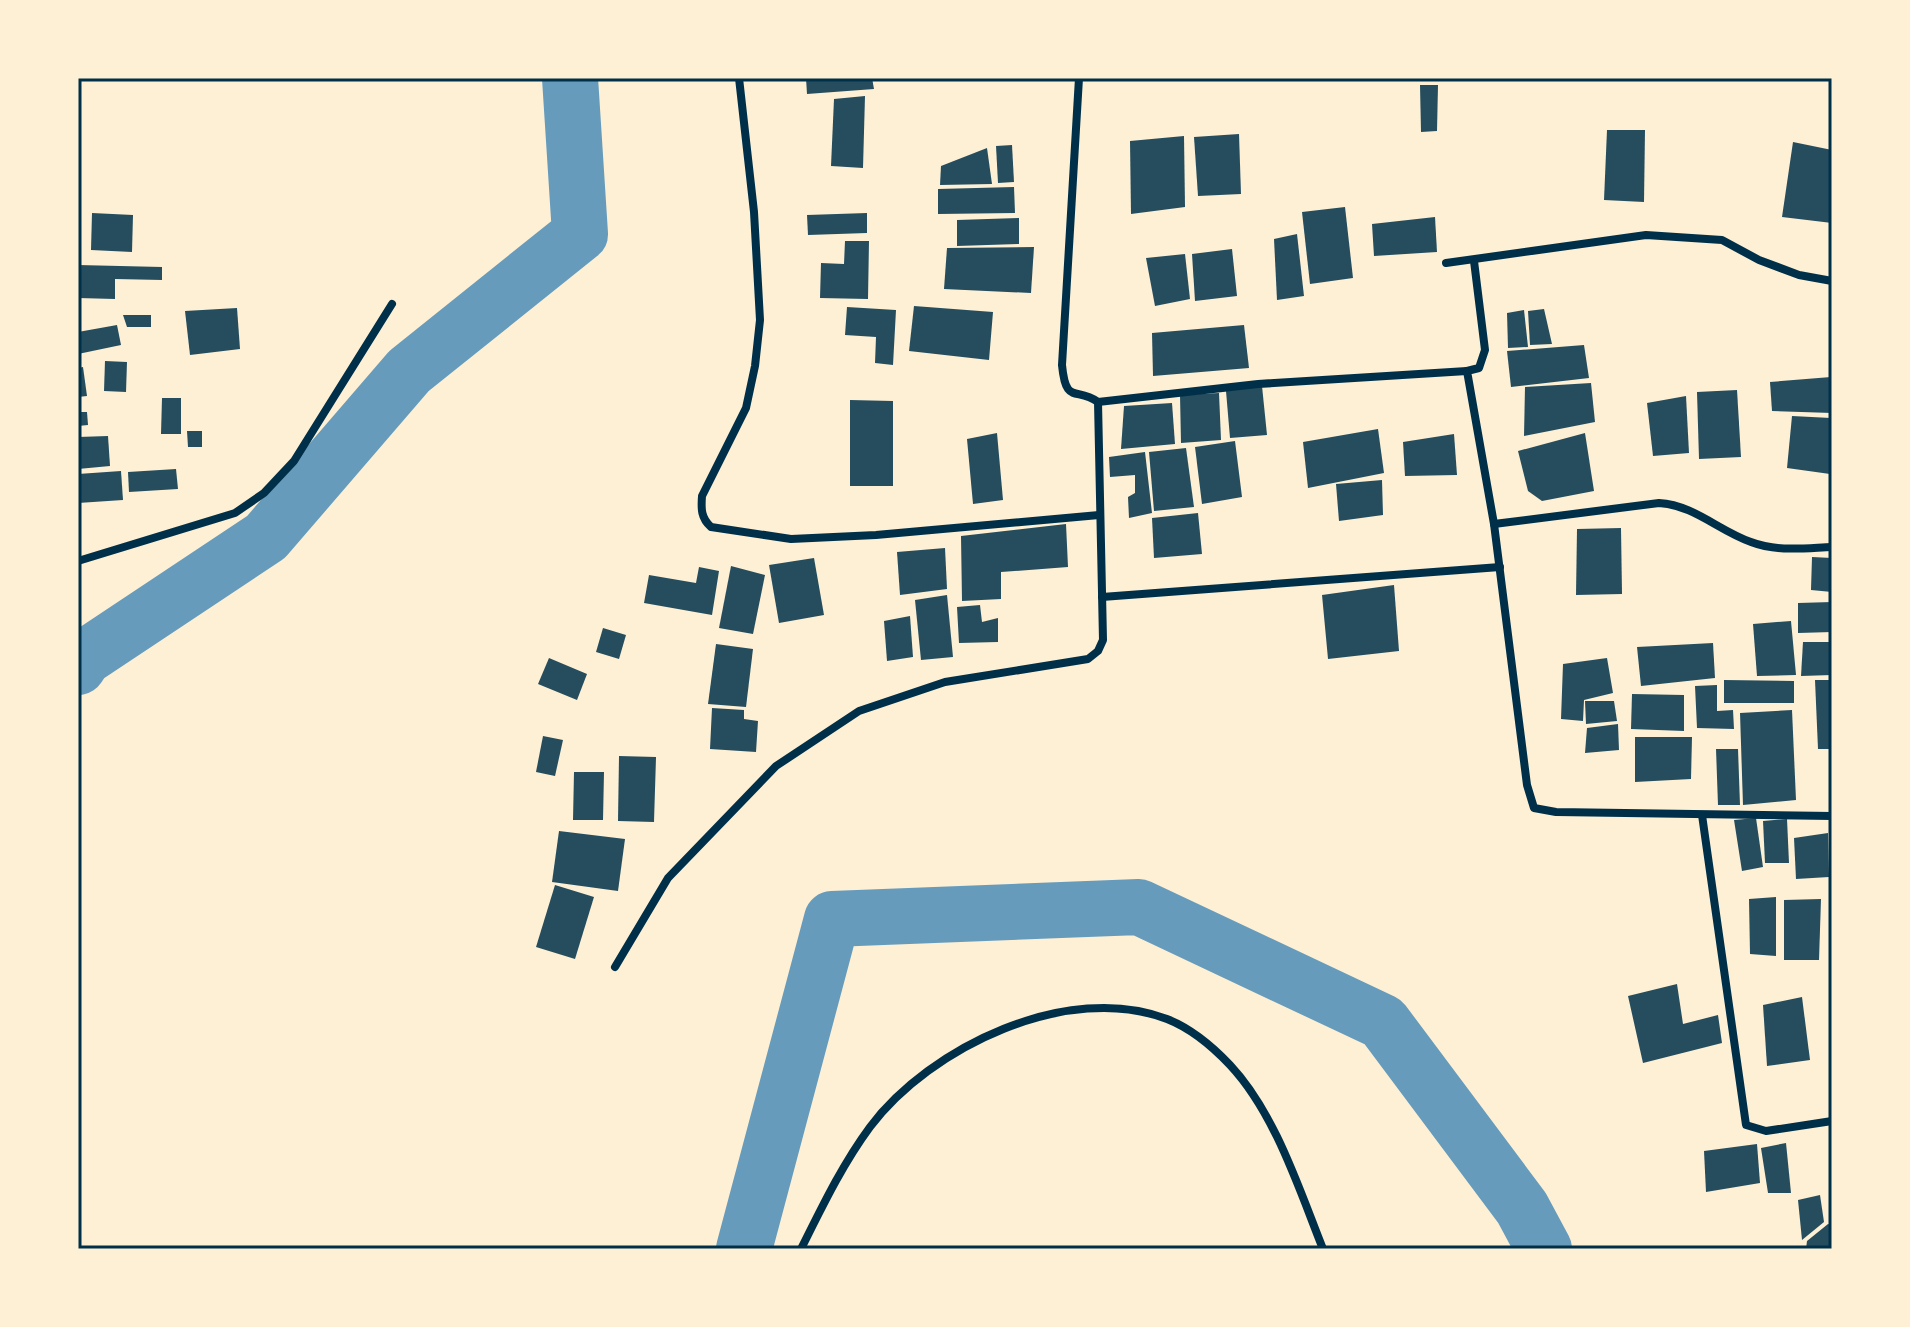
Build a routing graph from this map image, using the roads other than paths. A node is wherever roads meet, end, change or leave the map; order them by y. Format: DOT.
graph roads {
  1 [pos="739,78"];
  2 [pos="1079,78"];
  3 [pos="1474,261"];
  4 [pos="1446,263"];
  5 [pos="1832,281"];
  6 [pos="392,304"];
  7 [pos="1467,371"];
  8 [pos="1098,402"];
  9 [pos="1099,515"];
  10 [pos="1494,524"];
  11 [pos="1832,547"];
  12 [pos="78,561"];
  13 [pos="1500,567"];
  14 [pos="1102,597"];
  15 [pos="1702,815"];
  16 [pos="1832,816"];
  17 [pos="615,967"];
  18 [pos="1832,1121"];
  19 [pos="801,1249"];
  20 [pos="1323,1249"];
  1 -- 9 [label="street"];
  2 -- 8 [label="street"];
  3 -- 4 [label="street"];
  3 -- 5 [label="street"];
  3 -- 7 [label="street"];
  6 -- 12 [label="street"];
  7 -- 8 [label="street"];
  7 -- 10 [label="street"];
  8 -- 9 [label="street"];
  9 -- 14 [label="street"];
  10 -- 11 [label="street"];
  10 -- 13 [label="street"];
  13 -- 14 [label="street"];
  13 -- 15 [label="street"];
  14 -- 17 [label="street"];
  15 -- 16 [label="street"];
  15 -- 18 [label="street"];
  19 -- 20 [label="street"];
}
